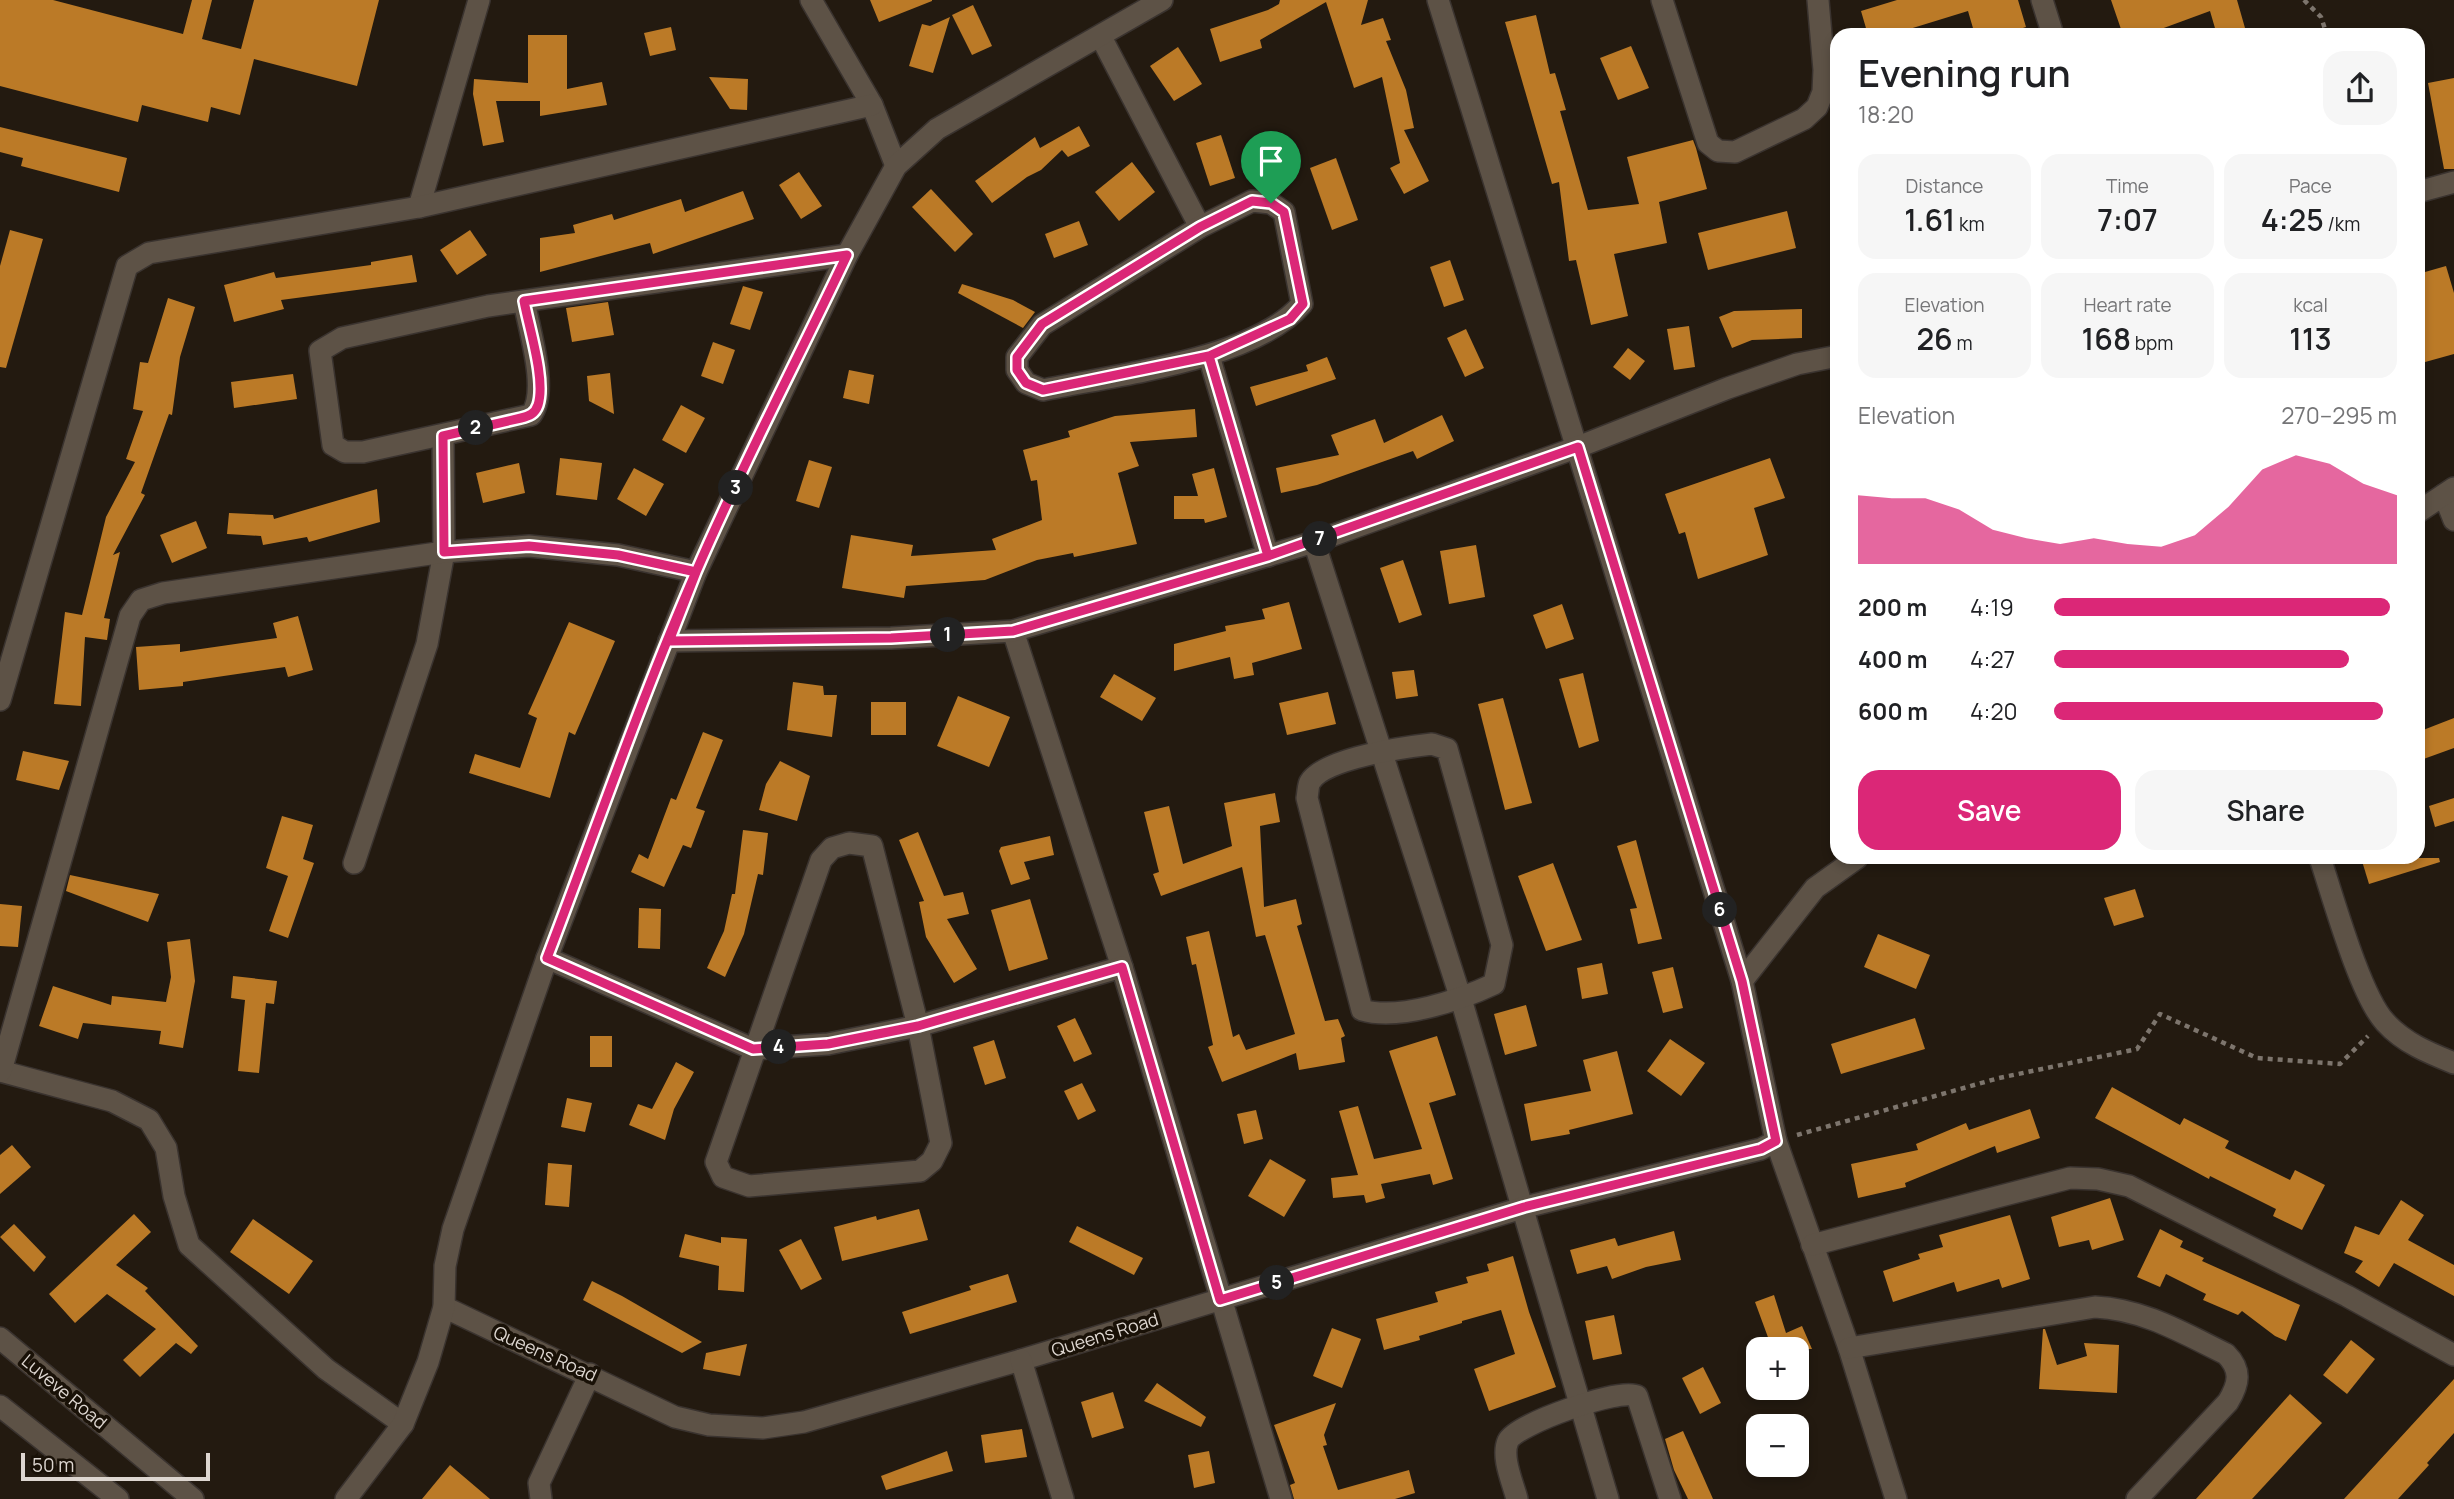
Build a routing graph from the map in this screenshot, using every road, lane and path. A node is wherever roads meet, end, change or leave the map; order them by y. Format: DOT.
graph roads {
  1 [pos="479,0"];
  2 [pos="811,0"];
  3 [pos="1438,0"];
  4 [pos="1662,0"];
  5 [pos="1818,0"];
  6 [pos="2042,0"];
  7 [pos="2304,0"];
  8 [pos="1151,3"];
  9 [pos="2051,28"];
  10 [pos="2325,28"];
  11 [pos="1101,37"];
  12 [pos="872,105"];
  13 [pos="896,166"];
  14 [pos="2454,182"];
  15 [pos="2425,190"];
  16 [pos="419,207"];
  17 [pos="1200,227"];
  18 [pos="847,255"];
  19 [pos="524,301"];
  20 [pos="1209,356"];
  21 [pos="1830,358"];
  22 [pos="443,436"];
  23 [pos="1578,447"];
  24 [pos="2449,491"];
  25 [pos="2425,507"];
  26 [pos="2454,520"];
  27 [pos="1314,541"];
  28 [pos="444,552"];
  29 [pos="1268,556"];
  30 [pos="696,572"];
  31 [pos="1013,631"];
  32 [pos="669,641"];
  33 [pos="0,701"];
  34 [pos="1380,750"];
  35 [pos="354,863"];
  36 [pos="1849,864"];
  37 [pos="2322,864"];
  38 [pos="547,958"];
  39 [pos="1122,967"];
  40 [pos="1742,981"];
  41 [pos="1461,999"];
  42 [pos="2384,1021"];
  43 [pos="918,1026"];
  44 [pos="753,1049"];
  45 [pos="2454,1063"];
  46 [pos="1,1071"];
  47 [pos="1776,1141"];
  48 [pos="1524,1207"];
  49 [pos="1812,1245"];
  50 [pos="1220,1300"];
  51 [pos="444,1307"];
  52 [pos="0,1338"];
  53 [pos="1849,1348"];
  54 [pos="2454,1355"];
  55 [pos="1021,1360"];
  56 [pos="590,1374"];
  57 [pos="0,1406"];
  58 [pos="1579,1406"];
  59 [pos="402,1424"];
  60 [pos="118,1499"];
  61 [pos="193,1499"];
  62 [pos="346,1499"];
  63 [pos="541,1499"];
  64 [pos="1063,1499"];
  65 [pos="1281,1499"];
  66 [pos="1517,1499"];
  67 [pos="1608,1499"];
  68 [pos="1670,1499"];
  69 [pos="1896,1499"];
  70 [pos="2137,1499"];
  1 -- 16 [label="street"];
  2 -- 12 [label="street"];
  3 -- 23 [label="street"];
  4 -- 5 [label="street"];
  6 -- 9 [label="street"];
  7 -- 10 [label="path"];
  8 -- 11 [label="street"];
  11 -- 13 [label="street"];
  11 -- 17 [label="street"];
  12 -- 13 [label="street"];
  12 -- 16 [label="street"];
  13 -- 18 [label="street"];
  14 -- 15 [label="street"];
  16 -- 33 [label="street"];
  17 -- 20 [label="street"];
  17 -- 20 [label="street"];
  18 -- 19 [label="street"];
  18 -- 30 [label="street"];
  19 -- 22 [label="street"];
  19 -- 22 [label="street"];
  20 -- 29 [label="street"];
  21 -- 23 [label="street"];
  22 -- 28 [label="street"];
  23 -- 27 [label="street"];
  23 -- 40 [label="street"];
  24 -- 25 [label="street"];
  24 -- 26 [label="street"];
  27 -- 29 [label="street"];
  27 -- 34 [label="street"];
  28 -- 30 [label="street"];
  28 -- 35 [label="street"];
  28 -- 46 [label="street"];
  29 -- 31 [label="street"];
  30 -- 32 [label="street"];
  31 -- 32 [label="street"];
  31 -- 39 [label="street"];
  32 -- 38 [label="street"];
  34 -- 41 [label="street"];
  34 -- 41 [label="street"];
  34 -- 41 [label="street"];
  36 -- 40 [label="street"];
  37 -- 42 [label="street"];
  38 -- 44 [label="street"];
  38 -- 51 [label="street"];
  39 -- 43 [label="street"];
  39 -- 50 [label="street"];
  40 -- 47 [label="street"];
  41 -- 48 [label="street"];
  42 -- 45 [label="street"];
  42 -- 47 [label="path"];
  43 -- 44 [label="street"];
  43 -- 44 [label="street"];
  43 -- 44 [label="street"];
  46 -- 59 [label="street"];
  47 -- 48 [label="street, Queens Road"];
  47 -- 49 [label="street"];
  48 -- 50 [label="street, Queens Road"];
  48 -- 58 [label="street"];
  49 -- 53 [label="street"];
  49 -- 54 [label="street"];
  50 -- 55 [label="street, Queens Road"];
  50 -- 65 [label="street"];
  51 -- 56 [label="street, Queens Road"];
  51 -- 59 [label="street"];
  52 -- 61 [label="street, Luveve Road"];
  53 -- 69 [label="street"];
  53 -- 70 [label="street"];
  55 -- 56 [label="street, Queens Road"];
  55 -- 64 [label="street"];
  56 -- 63 [label="street"];
  57 -- 60 [label="street"];
  58 -- 66 [label="street"];
  58 -- 67 [label="street"];
  58 -- 68 [label="street"];
  59 -- 62 [label="street"];
}
